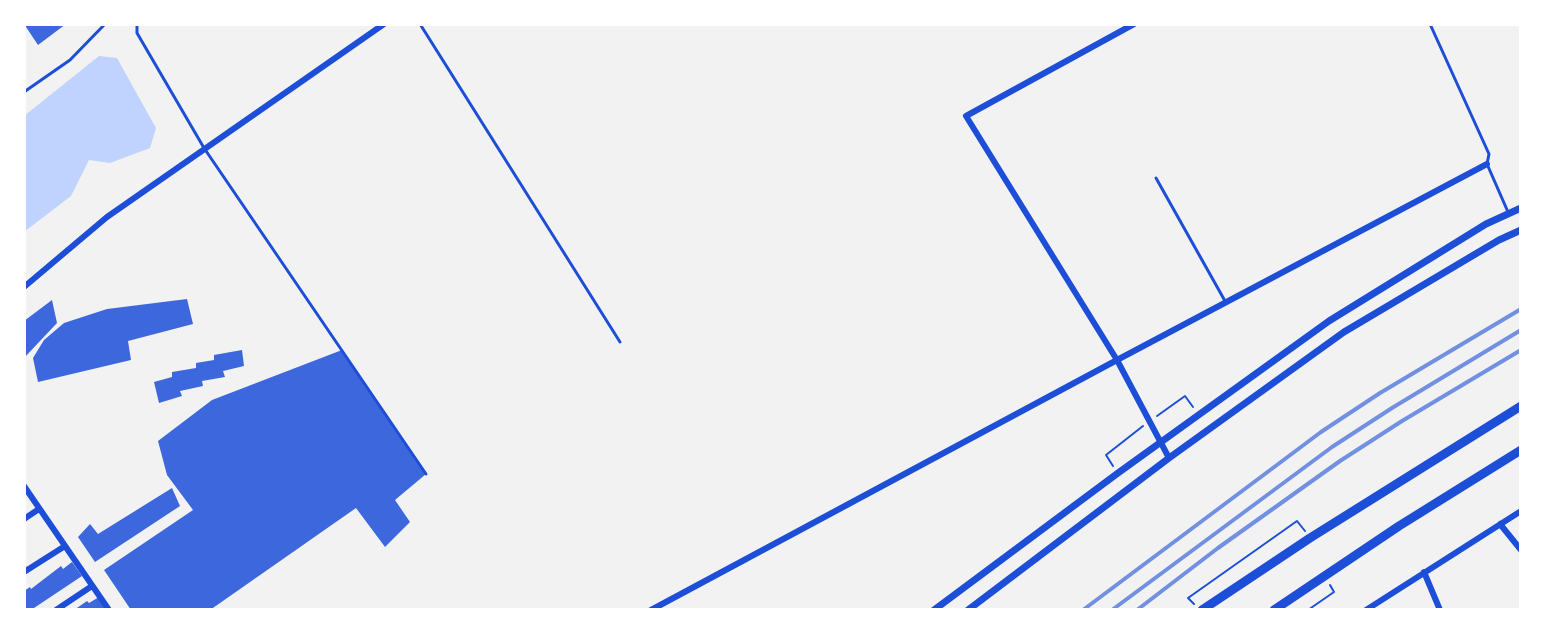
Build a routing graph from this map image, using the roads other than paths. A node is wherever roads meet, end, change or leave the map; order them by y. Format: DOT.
graph roads {
  1 [pos="105,24"];
  2 [pos="137,24"];
  3 [pos="384,24"];
  4 [pos="420,24"];
  5 [pos="1134,24"];
  6 [pos="1430,24"];
  7 [pos="24,92"];
  8 [pos="204,148"];
  9 [pos="1486,164"];
  10 [pos="1156,178"];
  11 [pos="1521,208"];
  12 [pos="1509,214"];
  13 [pos="1521,230"];
  14 [pos="24,287"];
  15 [pos="1226,302"];
  16 [pos="620,342"];
  17 [pos="1117,360"];
  18 [pos="1521,406"];
  19 [pos="1160,443"];
  20 [pos="1521,450"];
  21 [pos="1169,458"];
  22 [pos="426,474"];
  23 [pos="24,486"];
  24 [pos="39,509"];
  25 [pos="1521,511"];
  26 [pos="24,519"];
  27 [pos="1500,524"];
  28 [pos="65,546"];
  29 [pos="1521,550"];
  30 [pos="24,572"];
  31 [pos="1424,572"];
  32 [pos="92,586"];
  33 [pos="56,610"];
  34 [pos="109,610"];
  35 [pos="651,610"];
  36 [pos="934,610"];
  37 [pos="968,610"];
  38 [pos="1202,610"];
  39 [pos="1274,610"];
  40 [pos="1366,610"];
  41 [pos="1440,610"];
  1 -- 7 [label="lane"];
  2 -- 8 [label="lane"];
  3 -- 8 [label="street"];
  4 -- 16 [label="lane"];
  5 -- 17 [label="street"];
  6 -- 9 [label="lane"];
  8 -- 14 [label="street"];
  8 -- 22 [label="lane"];
  9 -- 12 [label="lane"];
  9 -- 15 [label="street"];
  10 -- 15 [label="lane"];
  11 -- 12 [label="street"];
  12 -- 19 [label="street"];
  13 -- 21 [label="street"];
  15 -- 17 [label="street"];
  17 -- 19 [label="street"];
  17 -- 35 [label="street"];
  18 -- 38 [label="highway"];
  19 -- 21 [label="street"];
  19 -- 36 [label="street"];
  20 -- 39 [label="highway"];
  21 -- 37 [label="street"];
  23 -- 24 [label="street"];
  24 -- 26 [label="street"];
  24 -- 28 [label="street"];
  25 -- 27 [label="street"];
  27 -- 29 [label="street"];
  27 -- 31 [label="street"];
  28 -- 30 [label="street"];
  28 -- 32 [label="street"];
  31 -- 40 [label="street"];
  31 -- 41 [label="street"];
  32 -- 33 [label="street"];
  32 -- 34 [label="street"];
}
